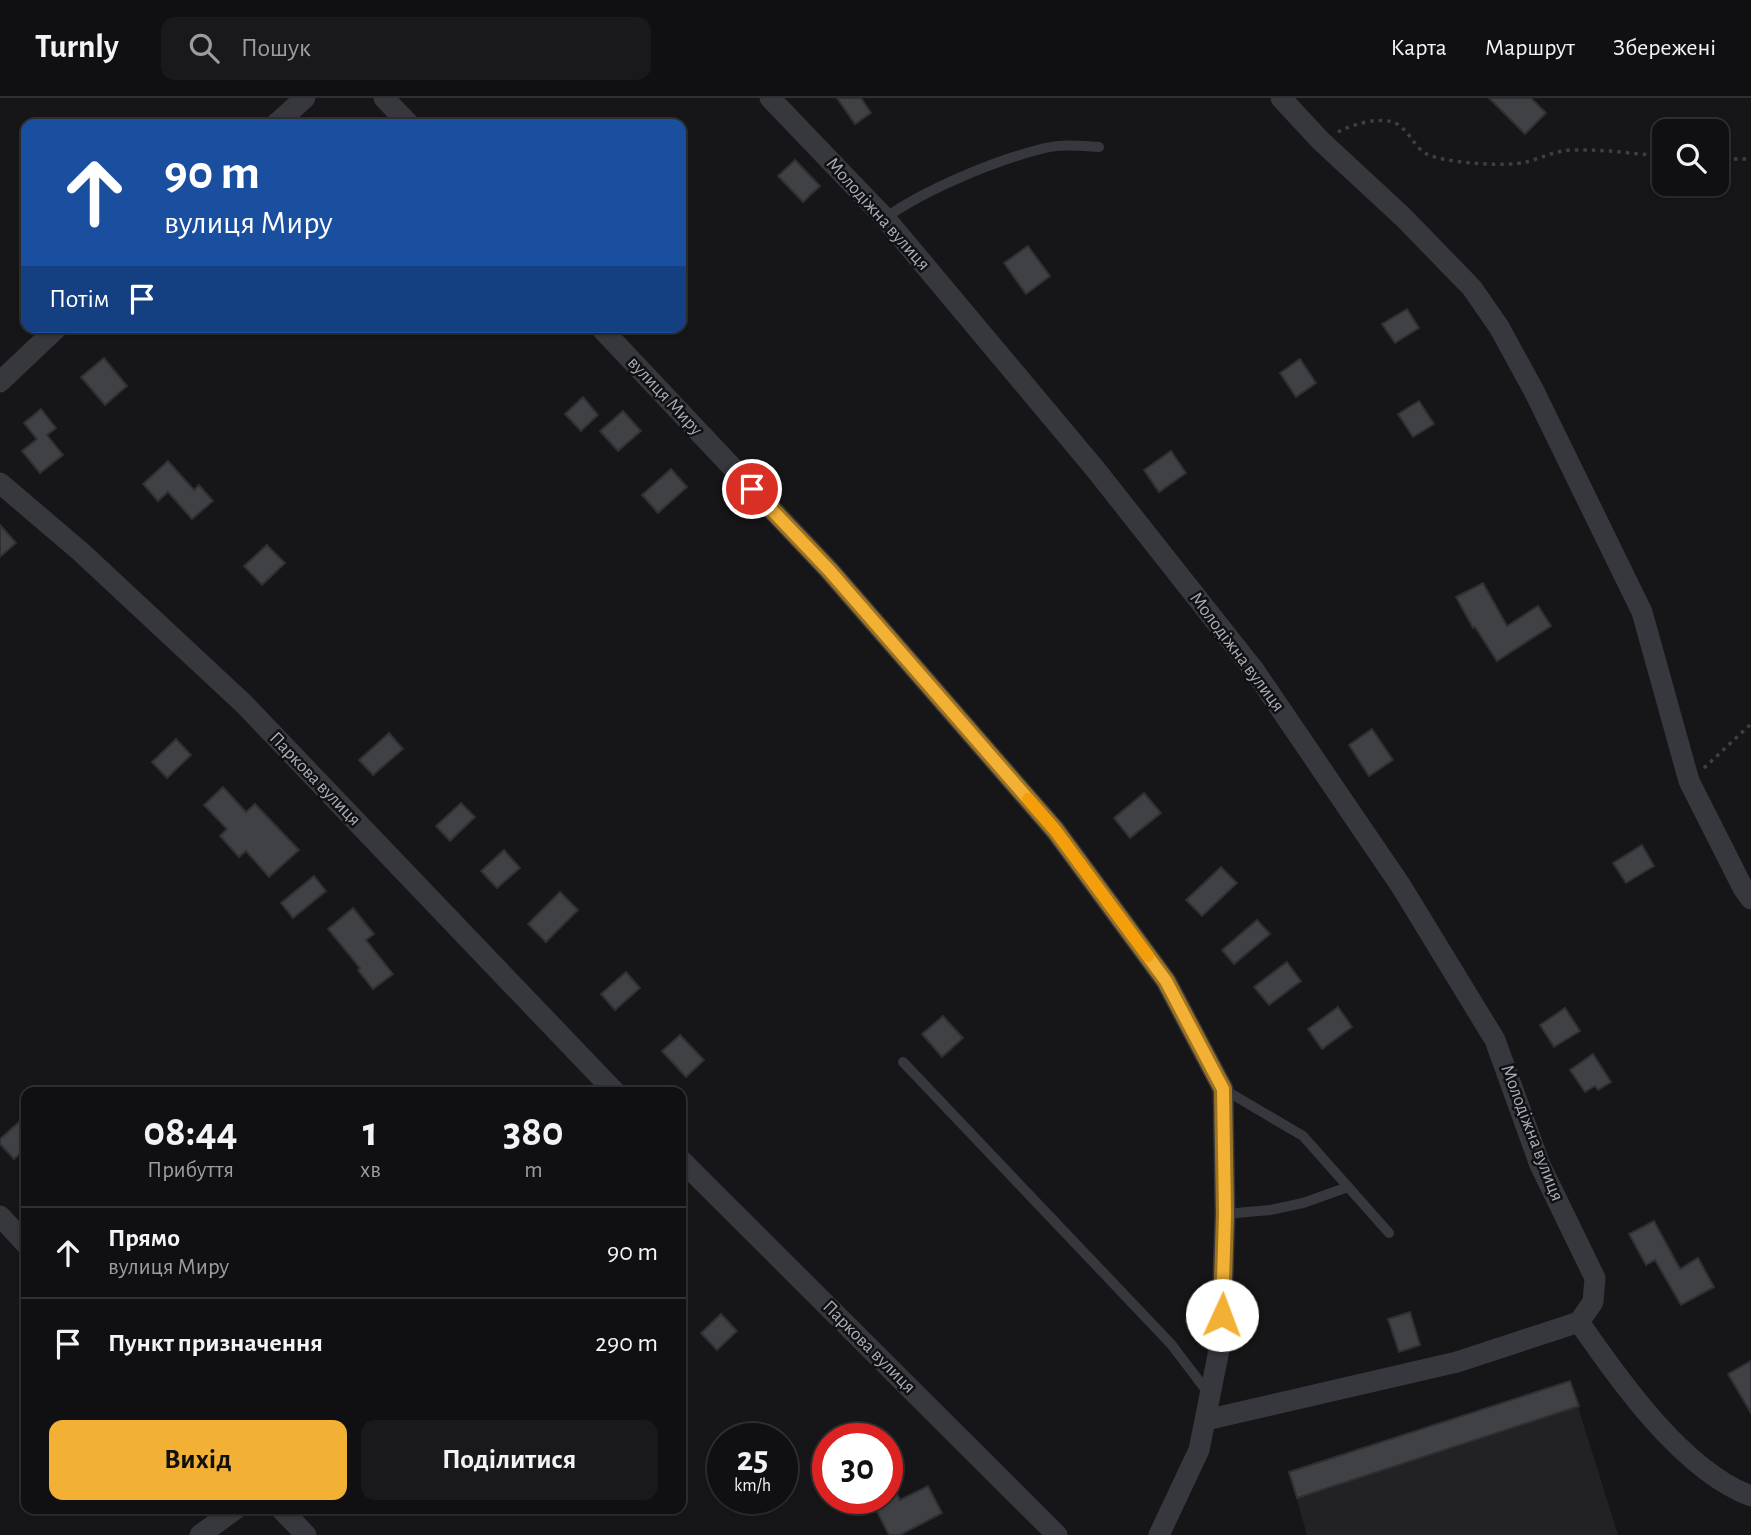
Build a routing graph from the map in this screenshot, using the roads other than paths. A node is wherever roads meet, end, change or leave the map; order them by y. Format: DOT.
graph roads {
  1 [pos="305,98"];
  2 [pos="384,98"];
  3 [pos="770,98"];
  4 [pos="1281,98"];
  5 [pos="282,119"];
  6 [pos="404,119"];
  7 [pos="1099,147"];
  8 [pos="885,218"];
  9 [pos="52,333"];
  10 [pos="606,333"];
  11 [pos="0,382"];
  12 [pos="0,483"];
  13 [pos="1751,899"];
  14 [pos="902,1062"];
  15 [pos="610,1087"];
  16 [pos="1223,1089"];
  17 [pos="686,1165"];
  18 [pos="1348,1187"];
  19 [pos="1225,1214"];
  20 [pos="0,1216"];
  21 [pos="1389,1233"];
  22 [pos="21,1239"];
  23 [pos="1579,1322"];
  24 [pos="1210,1396"];
  25 [pos="1206,1420"];
  26 [pos="1751,1496"];
  27 [pos="229,1514"];
  28 [pos="286,1514"];
  29 [pos="200,1535"];
  30 [pos="306,1535"];
  31 [pos="1058,1535"];
  32 [pos="1159,1535"];
  1 -- 5 [label="street"];
  2 -- 6 [label="street"];
  3 -- 8 [label="street, Молодіжна вулиця"];
  4 -- 13 [label="street"];
  7 -- 8 [label="lane"];
  8 -- 23 [label="street, Молодіжна вулиця"];
  9 -- 11 [label="street"];
  10 -- 16 [label="street, вулиця Миру"];
  12 -- 15 [label="street, Паркова вулиця"];
  14 -- 24 [label="lane"];
  16 -- 18 [label="lane"];
  16 -- 19 [label="street"];
  17 -- 31 [label="street, Паркова вулиця"];
  18 -- 19 [label="lane"];
  18 -- 21 [label="lane"];
  19 -- 24 [label="street"];
  20 -- 22 [label="street"];
  23 -- 25 [label="street"];
  23 -- 26 [label="street"];
  24 -- 25 [label="street"];
  25 -- 32 [label="street"];
  27 -- 29 [label="street"];
  28 -- 30 [label="street"];
}
